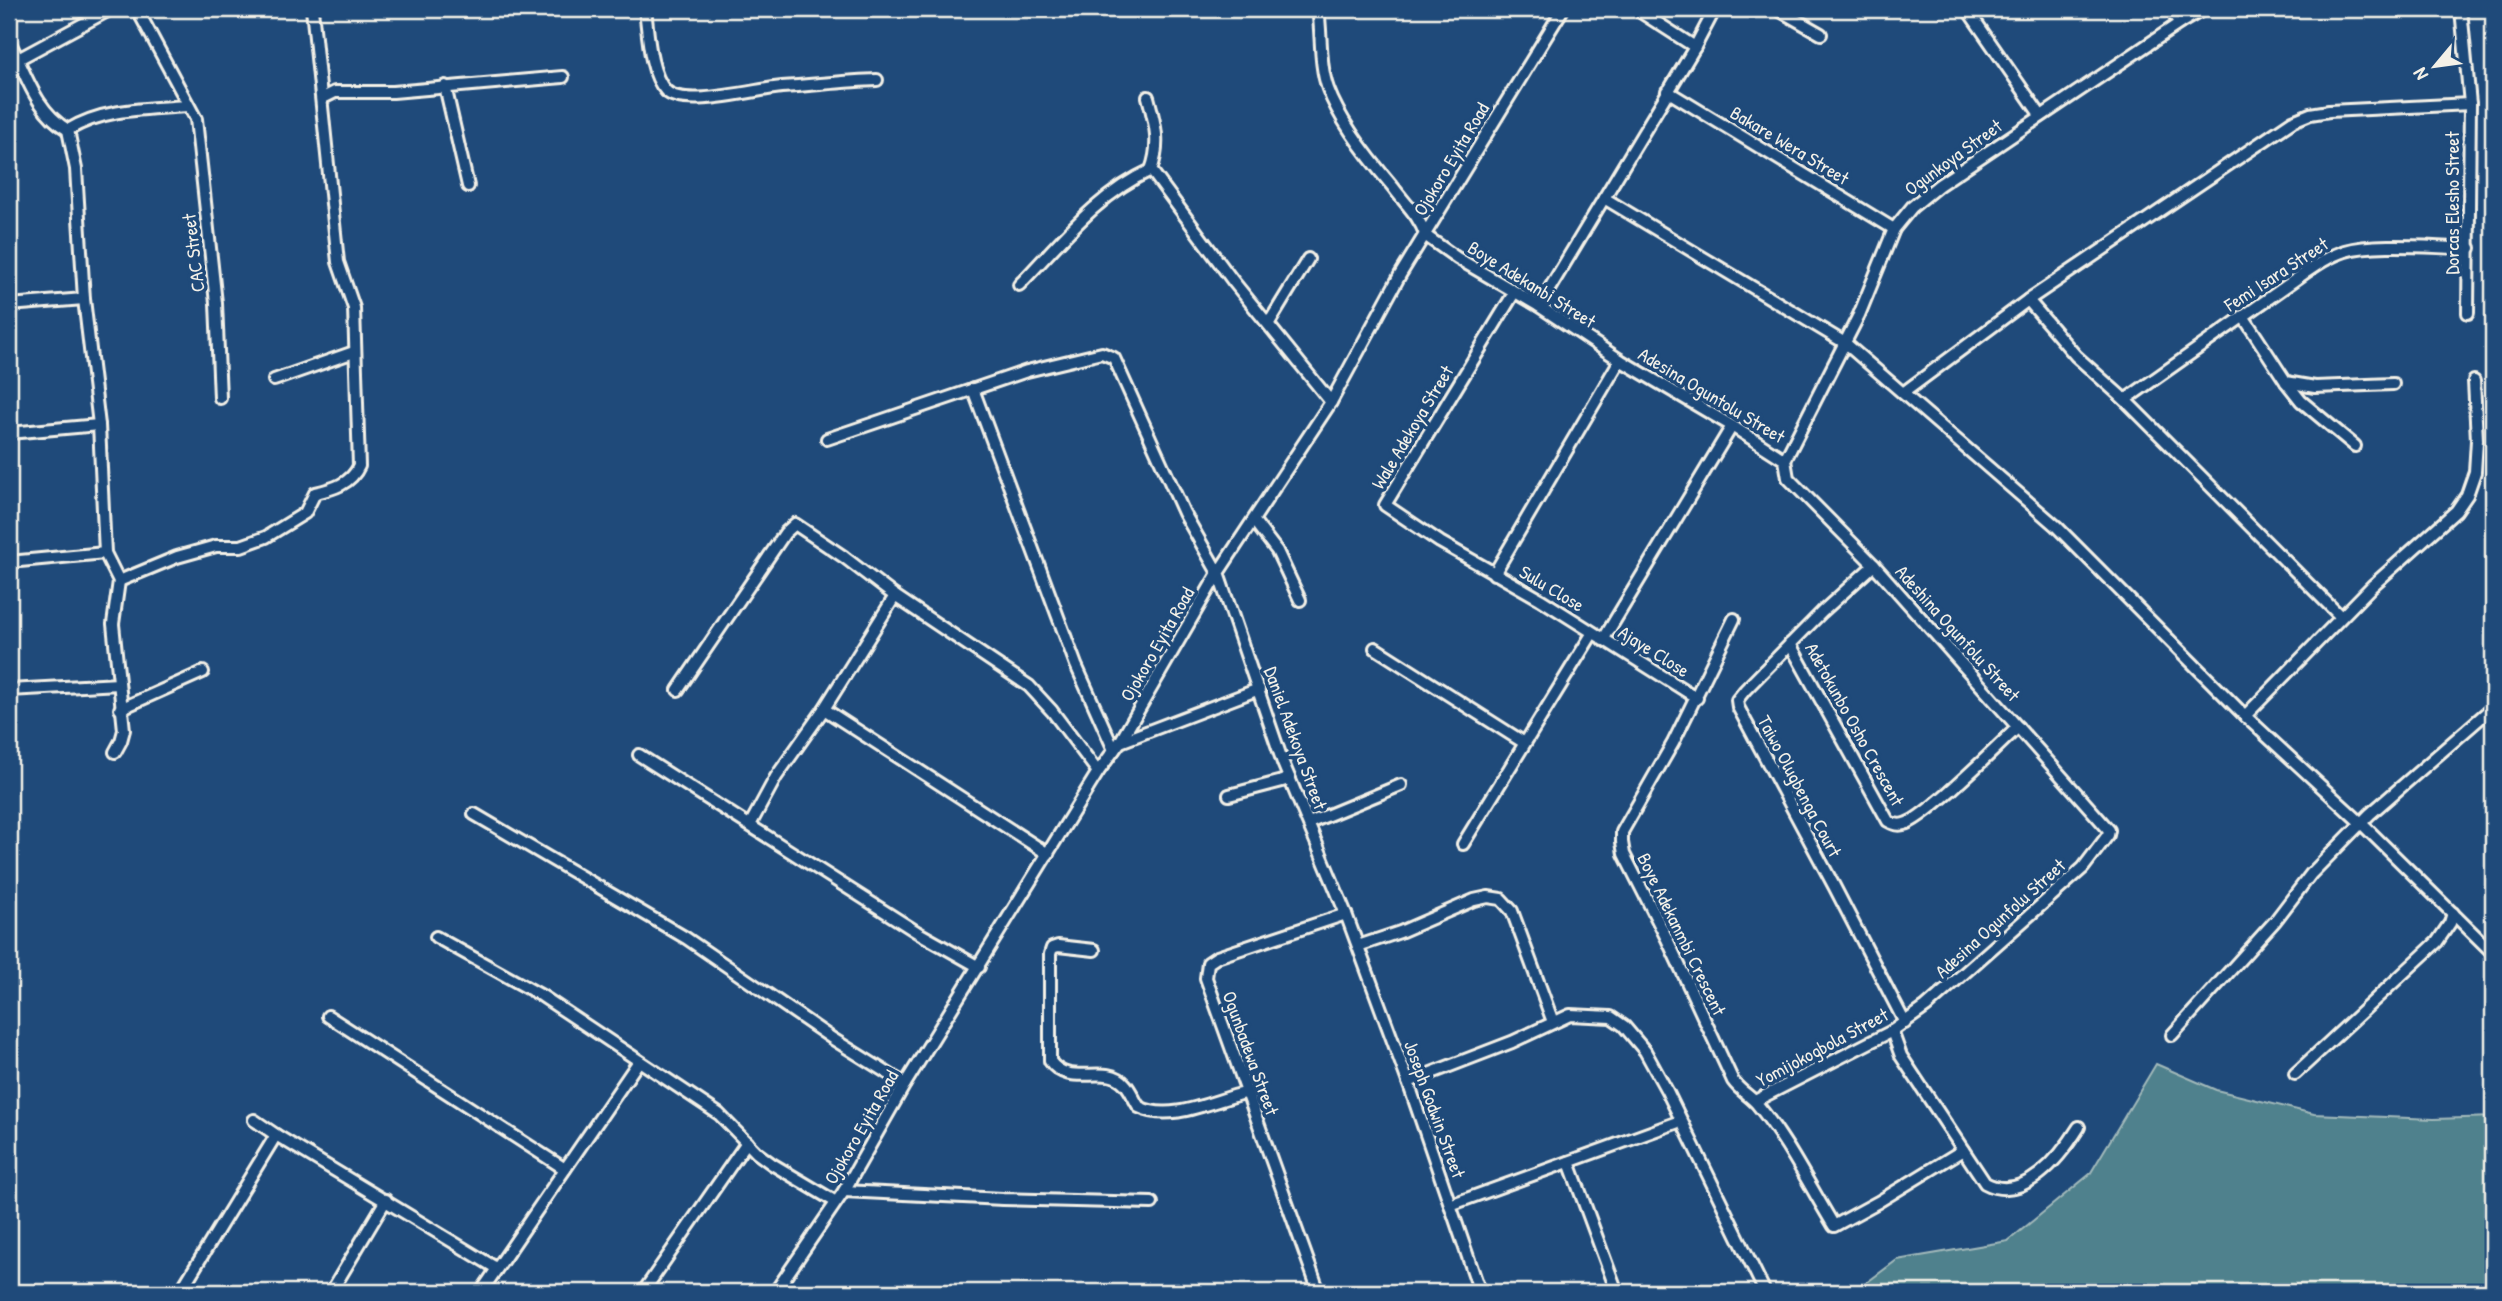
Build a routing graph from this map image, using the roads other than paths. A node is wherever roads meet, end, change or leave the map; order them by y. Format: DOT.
graph roads {
  1 [pos="111,9"];
  2 [pos="137,9"];
  3 [pos="312,9"];
  4 [pos="645,9"];
  5 [pos="1318,9"];
  6 [pos="1563,9"];
  7 [pos="1636,9"];
  8 [pos="1715,9"];
  9 [pos="1777,9"];
  10 [pos="1967,9"];
  11 [pos="2170,9"];
  12 [pos="2204,9"];
  13 [pos="2461,9"];
  14 [pos="2180,23"];
  15 [pos="1821,34"];
  16 [pos="9,41"];
  17 [pos="1695,47"];
  18 [pos="14,62"];
  19 [pos="564,77"];
  20 [pos="877,80"];
  21 [pos="445,86"];
  22 [pos="1667,91"];
  23 [pos="1148,97"];
  24 [pos="323,98"];
  25 [pos="2470,104"];
  26 [pos="188,106"];
  27 [pos="2041,116"];
  28 [pos="68,130"];
  29 [pos="1151,170"];
  30 [pos="468,186"];
  31 [pos="1604,198"];
  32 [pos="1894,229"];
  33 [pos="1426,236"];
  34 [pos="2470,248"];
  35 [pos="1308,259"];
  36 [pos="1019,285"];
  37 [pos="1514,293"];
  38 [pos="84,299"];
  39 [pos="2028,300"];
  40 [pos="9,305"];
  41 [pos="1539,306"];
  42 [pos="2468,313"];
  43 [pos="2242,316"];
  44 [pos="1269,323"];
  45 [pos="1845,344"];
  46 [pos="354,352"];
  47 [pos="1620,360"];
  48 [pos="274,380"];
  49 [pos="2474,381"];
  50 [pos="2286,382"];
  51 [pos="2393,384"];
  52 [pos="973,388"];
  53 [pos="1903,393"];
  54 [pos="220,398"];
  55 [pos="2125,400"];
  56 [pos="1331,402"];
  57 [pos="99,425"];
  58 [pos="1732,426"];
  59 [pos="9,433"];
  60 [pos="827,439"];
  61 [pos="2355,446"];
  62 [pos="1785,460"];
  63 [pos="1254,521"];
  64 [pos="105,553"];
  65 [pos="9,562"];
  66 [pos="1874,565"];
  67 [pos="1219,573"];
  68 [pos="1494,574"];
  69 [pos="119,581"];
  70 [pos="895,596"];
  71 [pos="1300,600"];
  72 [pos="2342,617"];
  73 [pos="1734,619"];
  74 [pos="1592,634"];
  75 [pos="1604,640"];
  76 [pos="1790,644"];
  77 [pos="1375,648"];
  78 [pos="204,672"];
  79 [pos="120,684"];
  80 [pos="1259,689"];
  81 [pos="9,690"];
  82 [pos="678,690"];
  83 [pos="1697,698"];
  84 [pos="2493,707"];
  85 [pos="120,709"];
  86 [pos="824,709"];
  87 [pos="2245,716"];
  88 [pos="2018,727"];
  89 [pos="1524,742"];
  90 [pos="1117,746"];
  91 [pos="115,752"];
  92 [pos="639,755"];
  93 [pos="1098,772"];
  94 [pos="1290,779"];
  95 [pos="1401,785"];
  96 [pos="1229,795"];
  97 [pos="474,814"];
  98 [pos="1309,823"];
  99 [pos="2361,823"];
  100 [pos="750,825"];
  101 [pos="2109,830"];
  102 [pos="1463,844"];
  103 [pos="1048,854"];
  104 [pos="2453,913"];
  105 [pos="1346,914"];
  106 [pos="436,937"];
  107 [pos="1358,946"];
  108 [pos="1094,950"];
  109 [pos="2493,953"];
  110 [pos="979,967"];
  111 [pos="328,1016"];
  112 [pos="1553,1022"];
  113 [pos="1905,1023"];
  114 [pos="1892,1031"];
  115 [pos="2172,1035"];
  116 [pos="639,1061"];
  117 [pos="2295,1074"];
  118 [pos="1408,1082"];
  119 [pos="905,1084"];
  120 [pos="1245,1093"];
  121 [pos="1755,1101"];
  122 [pos="254,1120"];
  123 [pos="1681,1121"];
  124 [pos="2080,1127"];
  125 [pos="276,1135"];
  126 [pos="747,1142"];
  127 [pos="1964,1150"];
  128 [pos="1569,1162"];
  129 [pos="565,1169"];
  130 [pos="844,1191"];
  131 [pos="386,1200"];
  132 [pos="836,1202"];
  133 [pos="1152,1203"];
  134 [pos="1450,1205"];
  135 [pos="496,1268"];
  136 [pos="180,1292"];
  137 [pos="331,1292"];
  138 [pos="481,1292"];
  139 [pos="643,1292"];
  140 [pos="775,1292"];
  141 [pos="1319,1292"];
  142 [pos="1480,1292"];
  143 [pos="1617,1292"];
  144 [pos="1765,1292"];
  1 -- 18 [label="street"];
  2 -- 26 [label="street, CAC Street"];
  3 -- 24 [label="street"];
  4 -- 20 [label="street"];
  5 -- 33 [label="street"];
  6 -- 33 [label="street, Ojokoro Eyita Road"];
  7 -- 17 [label="street"];
  8 -- 17 [label="street"];
  9 -- 15 [label="street"];
  10 -- 27 [label="street"];
  11 -- 14 [label="street"];
  12 -- 14 [label="street"];
  13 -- 25 [label="street, Dorcas Elesho Street"];
  14 -- 27 [label="street, Ogunkoya Street"];
  16 -- 18 [label="street"];
  17 -- 22 [label="street"];
  18 -- 28 [label="street"];
  19 -- 21 [label="street"];
  21 -- 24 [label="street"];
  21 -- 30 [label="street"];
  22 -- 31 [label="street"];
  22 -- 32 [label="street, Bakare Wera Street"];
  23 -- 29 [label="street"];
  24 -- 46 [label="street"];
  25 -- 34 [label="street, Dorcas Elesho Street"];
  25 -- 39 [label="street"];
  26 -- 28 [label="street"];
  26 -- 54 [label="street, CAC Street"];
  27 -- 32 [label="street, Ogunkoya Street"];
  28 -- 38 [label="street"];
  29 -- 36 [label="street"];
  29 -- 44 [label="street"];
  31 -- 41 [label="street"];
  31 -- 45 [label="street"];
  32 -- 45 [label="street, Ogunkoya Street"];
  33 -- 37 [label="street, Boye Adekanbi Street"];
  33 -- 56 [label="street, Ojokoro Eyita Road"];
  34 -- 42 [label="street, Dorcas Elesho Street"];
  34 -- 43 [label="street, Femi Isara Street"];
  35 -- 44 [label="street"];
  37 -- 41 [label="street, Boye Adekanbi Street"];
  37 -- 68 [label="street, Wale Adekoya Street"];
  38 -- 40 [label="street"];
  38 -- 57 [label="street"];
  39 -- 53 [label="street"];
  39 -- 55 [label="street"];
  41 -- 47 [label="street, Boye Adekanbi Street"];
  43 -- 50 [label="street"];
  43 -- 55 [label="street, Femi Isara Street"];
  44 -- 56 [label="street"];
  45 -- 53 [label="street"];
  45 -- 62 [label="street, Ogunkoya Street"];
  46 -- 48 [label="street"];
  46 -- 69 [label="street"];
  47 -- 58 [label="street, Adesina Oguntolu Street"];
  47 -- 68 [label="street"];
  49 -- 72 [label="street"];
  50 -- 51 [label="street"];
  50 -- 61 [label="street"];
  52 -- 60 [label="street, Daniel Adekoya Street"];
  52 -- 67 [label="street, Daniel Adekoya Street"];
  52 -- 90 [label="street"];
  53 -- 87 [label="street"];
  55 -- 72 [label="street"];
  56 -- 63 [label="street, Ojokoro Eyita Road"];
  57 -- 59 [label="street"];
  57 -- 64 [label="street"];
  58 -- 62 [label="street, Adesina Oguntolu Street"];
  58 -- 75 [label="street"];
  62 -- 66 [label="street, Adeshina Ogunfolu Street"];
  63 -- 67 [label="street, Ojokoro Eyita Road"];
  63 -- 71 [label="street"];
  64 -- 65 [label="street"];
  64 -- 69 [label="street"];
  66 -- 76 [label="street, Taiwo Olugbenga Court"];
  66 -- 88 [label="street, Adeshina Ogunfolu Street"];
  67 -- 80 [label="street, Daniel Adekoya Street"];
  67 -- 90 [label="street, Ojokoro Eyita Road"];
  68 -- 74 [label="street, Sulu Close"];
  69 -- 79 [label="street"];
  70 -- 82 [label="street"];
  70 -- 86 [label="street"];
  70 -- 93 [label="street"];
  72 -- 87 [label="street"];
  73 -- 83 [label="street"];
  74 -- 75 [label="street, Ajaye Close"];
  74 -- 89 [label="street"];
  75 -- 83 [label="street, Ajaye Close"];
  76 -- 88 [label="street, Adetokunbo Osho Crescent"];
  76 -- 113 [label="street, Taiwo Olugbenga Court"];
  77 -- 89 [label="street"];
  78 -- 85 [label="street"];
  79 -- 81 [label="street"];
  79 -- 85 [label="street"];
  80 -- 90 [label="street"];
  80 -- 94 [label="street, Daniel Adekoya Street"];
  83 -- 121 [label="street, Boye Adekanmbi Crescent"];
  84 -- 99 [label="street"];
  85 -- 91 [label="street"];
  86 -- 100 [label="street"];
  86 -- 103 [label="street"];
  87 -- 99 [label="street"];
  88 -- 101 [label="street, Adeshina Ogunfolu Street"];
  89 -- 102 [label="street"];
  90 -- 93 [label="street, Ojokoro Eyita Road"];
  92 -- 100 [label="street"];
  93 -- 103 [label="street, Ojokoro Eyita Road"];
  94 -- 96 [label="street"];
  94 -- 98 [label="street, Daniel Adekoya Street"];
  95 -- 98 [label="street"];
  97 -- 119 [label="street"];
  98 -- 105 [label="street, Daniel Adekoya Street"];
  99 -- 104 [label="street"];
  99 -- 115 [label="street"];
  100 -- 110 [label="street"];
  101 -- 113 [label="street, Adesina Ogunfolu Street"];
  103 -- 110 [label="street, Ojokoro Eyita Road"];
  104 -- 109 [label="street"];
  104 -- 117 [label="street"];
  105 -- 107 [label="street, Joseph Godwin Street"];
  105 -- 120 [label="street, Ogunbadewa Street"];
  106 -- 116 [label="street"];
  107 -- 112 [label="street"];
  107 -- 118 [label="street, Joseph Godwin Street"];
  108 -- 120 [label="street"];
  110 -- 119 [label="street, Ojokoro Eyita Road"];
  111 -- 129 [label="street"];
  112 -- 118 [label="street"];
  112 -- 123 [label="street"];
  113 -- 114 [label="street, Yomijokogbola Street"];
  114 -- 121 [label="street, Yomijokogbola Street"];
  114 -- 127 [label="street"];
  116 -- 126 [label="street"];
  116 -- 129 [label="street"];
  118 -- 134 [label="street, Joseph Godwin Street"];
  119 -- 130 [label="street, Ojokoro Eyita Road"];
  120 -- 141 [label="street, Ogunbadewa Street"];
  121 -- 127 [label="street, Boye Adekanmbi Crescent"];
  122 -- 125 [label="street"];
  123 -- 128 [label="street, Joseph Godwin Street"];
  123 -- 144 [label="street"];
  124 -- 127 [label="street"];
  125 -- 131 [label="street"];
  125 -- 136 [label="street"];
  126 -- 132 [label="street"];
  126 -- 139 [label="street"];
  128 -- 134 [label="street, Joseph Godwin Street"];
  128 -- 143 [label="street"];
  129 -- 135 [label="street"];
  130 -- 132 [label="street, Ojokoro Eyita Road"];
  130 -- 133 [label="street"];
  131 -- 135 [label="street"];
  131 -- 137 [label="street"];
  132 -- 140 [label="street, Ojokoro Eyita Road"];
  134 -- 142 [label="street"];
  135 -- 138 [label="street"];
}
